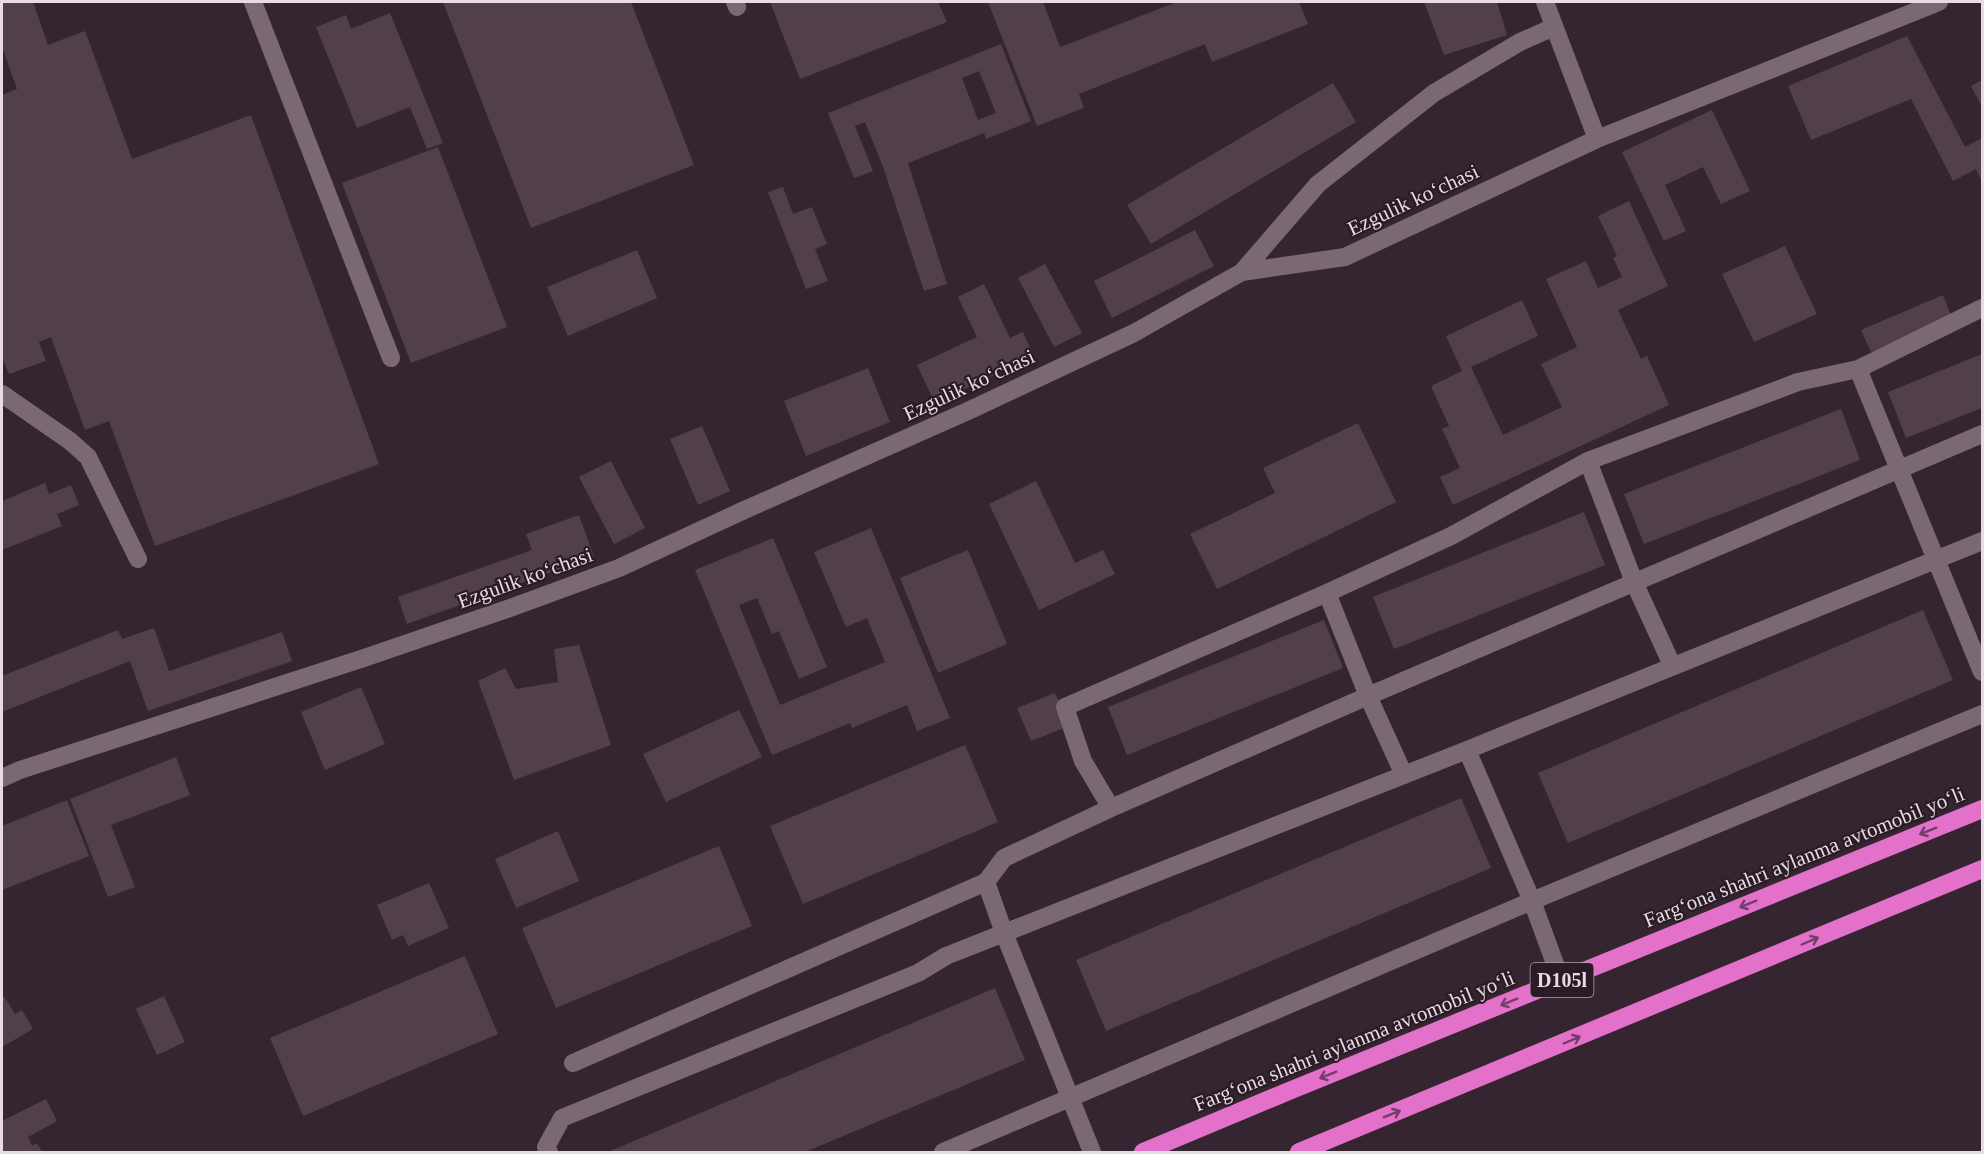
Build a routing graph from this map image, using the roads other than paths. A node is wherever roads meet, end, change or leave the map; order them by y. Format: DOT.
graph roads {
  1 [pos="253,2"];
  2 [pos="1545,2"];
  3 [pos="1939,2"];
  4 [pos="1554,27"];
  5 [pos="1597,139"];
  6 [pos="1242,272"];
  7 [pos="1983,308"];
  8 [pos="391,358"];
  9 [pos="1858,369"];
  10 [pos="2,394"];
  11 [pos="1983,434"];
  12 [pos="1588,461"];
  13 [pos="1899,470"];
  14 [pos="1983,541"];
  15 [pos="138,559"];
  16 [pos="1936,561"];
  17 [pos="1634,582"];
  18 [pos="1327,593"];
  19 [pos="1672,665"];
  20 [pos="1983,672"];
  21 [pos="1368,696"];
  22 [pos="1983,714"];
  23 [pos="1467,750"];
  24 [pos="1404,775"];
  25 [pos="2,778"];
  26 [pos="1111,808"];
  27 [pos="1983,809"];
  28 [pos="1983,869"];
  29 [pos="986,882"];
  30 [pos="1532,902"];
  31 [pos="1004,933"];
  32 [pos="1561,980"];
  33 [pos="573,1063"];
  34 [pos="1070,1099"];
  35 [pos="549,1152"];
  36 [pos="943,1152"];
  37 [pos="1092,1152"];
  38 [pos="1143,1152"];
  39 [pos="1299,1152"];
  1 -- 8 [label="street"];
  2 -- 4 [label="street"];
  3 -- 5 [label="street, Ezgulik koʻchasi"];
  4 -- 5 [label="street"];
  4 -- 6 [label="street"];
  5 -- 6 [label="street, Ezgulik koʻchasi"];
  6 -- 25 [label="street, Ezgulik koʻchasi"];
  7 -- 9 [label="street"];
  9 -- 12 [label="street"];
  9 -- 13 [label="street"];
  10 -- 15 [label="street"];
  11 -- 13 [label="street"];
  12 -- 17 [label="street"];
  12 -- 18 [label="street"];
  13 -- 16 [label="street"];
  13 -- 17 [label="street"];
  14 -- 16 [label="street"];
  16 -- 19 [label="street"];
  16 -- 20 [label="street"];
  17 -- 19 [label="street"];
  17 -- 21 [label="street"];
  18 -- 21 [label="street"];
  18 -- 26 [label="street"];
  19 -- 23 [label="street"];
  21 -- 24 [label="street"];
  21 -- 26 [label="street"];
  22 -- 30 [label="street"];
  23 -- 24 [label="street"];
  23 -- 30 [label="street"];
  24 -- 31 [label="street"];
  26 -- 29 [label="street"];
  27 -- 32 [label="highway, Fargʻona shahri aylanma avtomobil yoʻli / D105l, one-way"];
  39 -- 28 [label="highway, D105l, one-way"];
  29 -- 31 [label="street"];
  29 -- 33 [label="street"];
  30 -- 32 [label="street"];
  30 -- 34 [label="street"];
  31 -- 34 [label="street"];
  31 -- 35 [label="street"];
  32 -- 38 [label="highway, Fargʻona shahri aylanma avtomobil yoʻli / D105l, one-way"];
  34 -- 36 [label="street"];
  34 -- 37 [label="street"];
}
